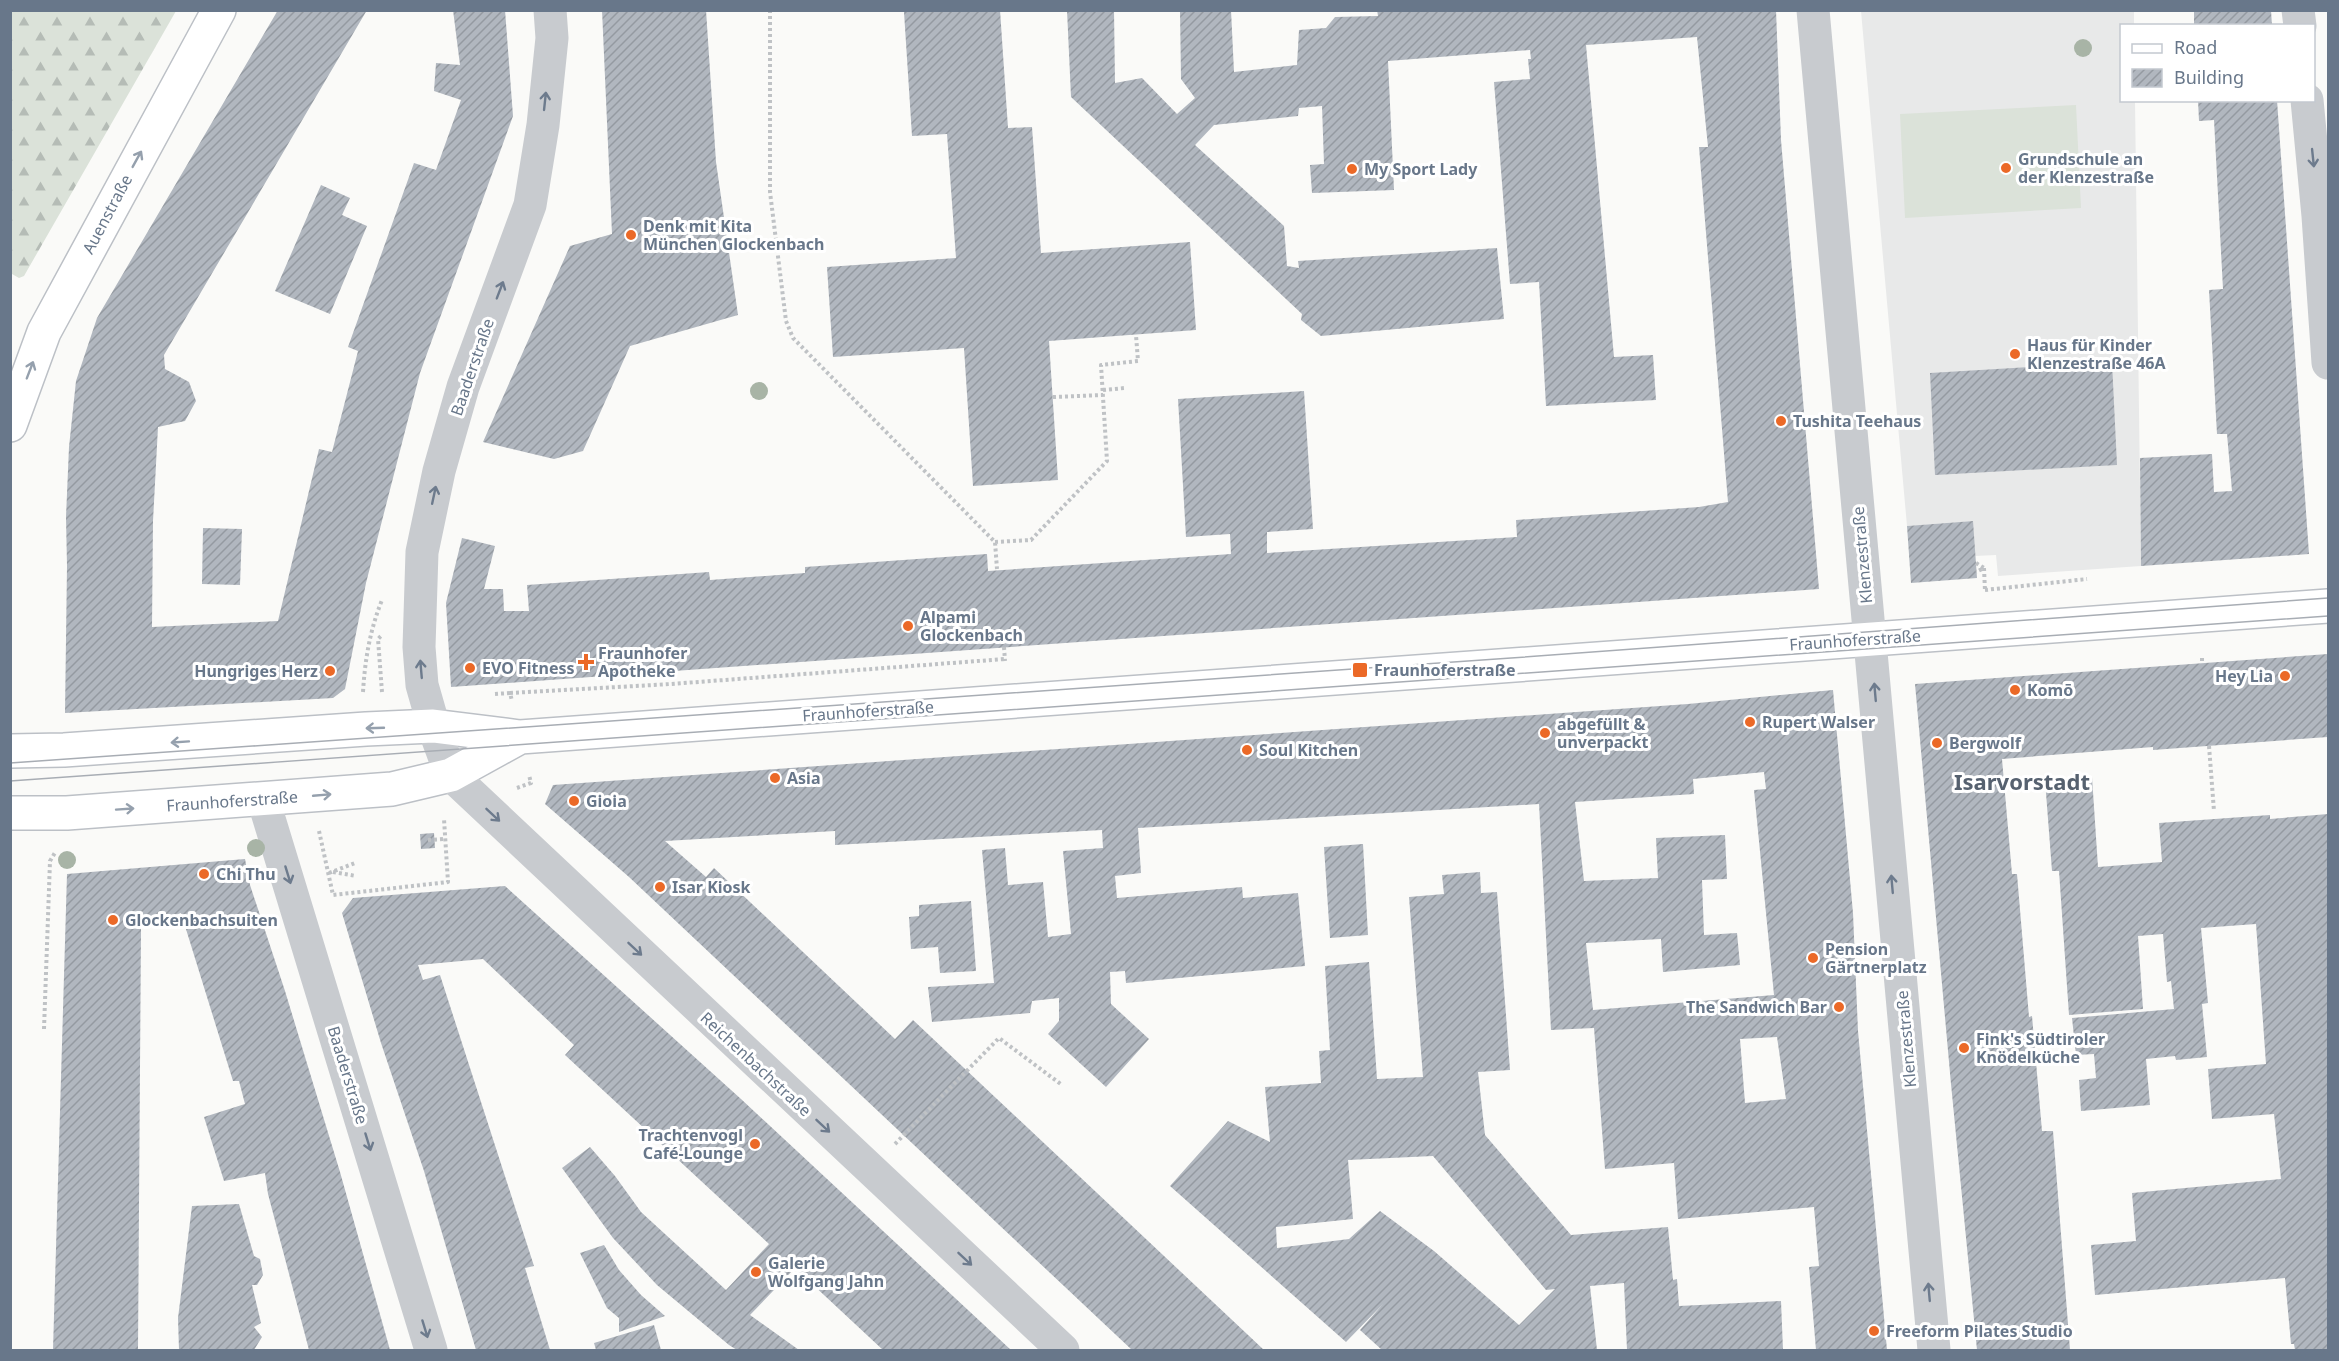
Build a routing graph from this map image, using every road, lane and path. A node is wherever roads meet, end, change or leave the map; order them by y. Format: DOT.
graph roads {
  1 [pos="219,10"];
  2 [pos="550,10"];
  3 [pos="770,10"];
  4 [pos="1813,10"];
  5 [pos="2307,102"];
  6 [pos="2323,216"];
  7 [pos="1136,334"];
  8 [pos="2328,363"];
  9 [pos="1125,387"];
  10 [pos="1102,390"];
  11 [pos="1103,395"];
  12 [pos="1053,397"];
  13 [pos="10,425"];
  14 [pos="995,542"];
  15 [pos="1976,563"];
  16 [pos="997,569"];
  17 [pos="1976,572"];
  18 [pos="2087,579"];
  19 [pos="1985,590"];
  20 [pos="385,593"];
  21 [pos="2328,606"];
  22 [pos="372,625"];
  23 [pos="384,633"];
  24 [pos="378,639"];
  25 [pos="1870,639"];
  26 [pos="1005,659"];
  27 [pos="510,693"];
  28 [pos="382,694"];
  29 [pos="433,726"];
  30 [pos="366,729"];
  31 [pos="520,737"];
  32 [pos="2209,746"];
  33 [pos="10,751"];
  34 [pos="451,775"];
  35 [pos="264,799"];
  36 [pos="2214,811"];
  37 [pos="10,813"];
  38 [pos="324,829"];
  39 [pos="445,839"];
  40 [pos="428,840"];
  41 [pos="59,847"];
  42 [pos="355,863"];
  43 [pos="331,873"];
  44 [pos="356,876"];
  45 [pos="333,895"];
  46 [pos="44,1029"];
  47 [pos="1062,1084"];
  48 [pos="892,1147"];
  49 [pos="431,1350"];
  50 [pos="1063,1350"];
  51 [pos="1934,1350"];
  13 -- 1 [label="main road, Auenstraße, one-way"];
  29 -- 2 [label="street, Baaderstraße, one-way"];
  3 -- 14 [label="path"];
  4 -- 25 [label="street, Klenzestraße"];
  5 -- 6 [label="street, one-way"];
  6 -- 8 [label="street"];
  7 -- 10 [label="path"];
  9 -- 10 [label="path"];
  10 -- 11 [label="path"];
  11 -- 12 [label="path"];
  11 -- 14 [label="path"];
  14 -- 16 [label="path"];
  15 -- 17 [label="path"];
  18 -- 19 [label="path"];
  20 -- 22 [label="path"];
  21 -- 25 [label="main road, Fraunhoferstraße"];
  22 -- 23 [label="path"];
  22 -- 30 [label="path"];
  24 -- 28 [label="path"];
  25 -- 31 [label="main road, Fraunhoferstraße"];
  51 -- 25 [label="street, Klenzestraße, one-way"];
  26 -- 27 [label="path"];
  29 -- 30 [label="main road, Fraunhoferstraße, one-way"];
  29 -- 31 [label="main road, Fraunhoferstraße"];
  29 -- 34 [label="street"];
  30 -- 33 [label="main road, Fraunhoferstraße, one-way"];
  31 -- 34 [label="main road, Fraunhoferstraße"];
  32 -- 36 [label="path"];
  35 -- 34 [label="main road, Fraunhoferstraße, one-way"];
  34 -- 50 [label="street, Reichenbachstraße, one-way"];
  37 -- 35 [label="main road, Fraunhoferstraße, one-way"];
  35 -- 49 [label="street, Baaderstraße, one-way"];
  38 -- 43 [label="path"];
  39 -- 40 [label="path"];
  41 -- 46 [label="path"];
  42 -- 43 [label="path"];
  43 -- 44 [label="path"];
  43 -- 45 [label="path"];
  47 -- 48 [label="path"];
}
